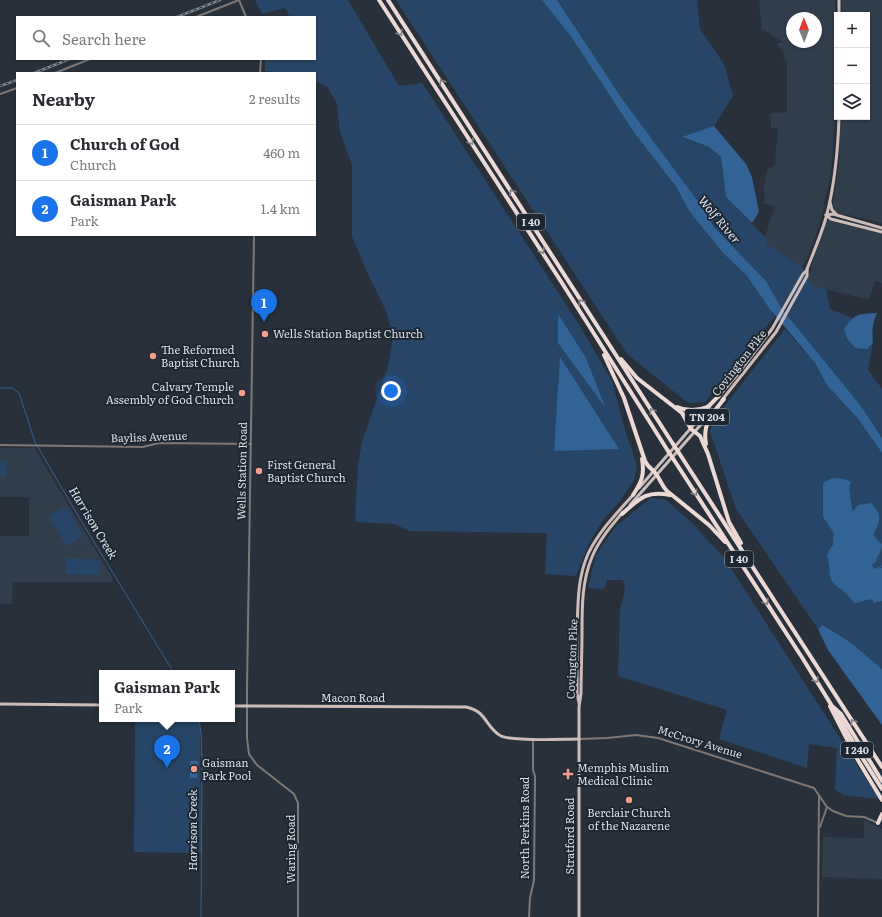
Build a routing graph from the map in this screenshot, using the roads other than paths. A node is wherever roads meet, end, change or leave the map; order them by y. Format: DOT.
graph roads {
  1 [pos="239,0"];
  2 [pos="379,0"];
  3 [pos="388,0"];
  4 [pos="839,0"];
  5 [pos="839,12"];
  6 [pos="199,16"];
  7 [pos="246,16"];
  8 [pos="88,60"];
  9 [pos="261,60"];
  10 [pos="58,72"];
  11 [pos="260,72"];
  12 [pos="16,88"];
  13 [pos="0,94"];
  14 [pos="839,120"];
  15 [pos="830,200"];
  16 [pos="826,215"];
  17 [pos="837,216"];
  18 [pos="856,221"];
  19 [pos="854,225"];
  20 [pos="882,228"];
  21 [pos="882,232"];
  22 [pos="254,236"];
  23 [pos="807,269"];
  24 [pos="589,327"];
  25 [pos="610,346"];
  26 [pos="719,396"];
  27 [pos="724,399"];
  28 [pos="673,404"];
  29 [pos="693,430"];
  30 [pos="251,444"];
  31 [pos="0,445"];
  32 [pos="641,449"];
  33 [pos="708,454"];
  34 [pos="655,473"];
  35 [pos="633,495"];
  36 [pos="672,496"];
  37 [pos="622,514"];
  38 [pos="740,561"];
  39 [pos="753,567"];
  40 [pos="828,700"];
  41 [pos="0,704"];
  42 [pos="99,705"];
  43 [pos="235,706"];
  44 [pos="247,706"];
  45 [pos="579,707"];
  46 [pos="474,708"];
  47 [pos="835,710"];
  48 [pos="533,739"];
  49 [pos="579,739"];
  50 [pos="882,767"];
  51 [pos="882,781"];
  52 [pos="882,789"];
  53 [pos="819,795"];
  54 [pos="882,800"];
  55 [pos="827,807"];
  56 [pos="882,814"];
  57 [pos="880,823"];
  58 [pos="819,830"];
  59 [pos="298,917"];
  60 [pos="529,917"];
  61 [pos="579,917"];
  62 [pos="818,917"];
  1 -- 6 [label="street"];
  1 -- 7 [label="street"];
  2 -- 24 [label="highway, I 40, one-way"];
  25 -- 3 [label="highway, I 40, one-way"];
  4 -- 5 [label="main road"];
  8 -- 10 [label="street"];
  9 -- 11 [label="street"];
  12 -- 13 [label="street"];
  14 -- 15 [label="main road, Covington Pike / TN 204"];
  15 -- 16 [label="main road, Covington Pike / TN 204"];
  15 -- 17 [label="main road"];
  16 -- 17 [label="main road"];
  16 -- 19 [label="main road"];
  16 -- 23 [label="main road, Covington Pike / TN 204"];
  17 -- 18 [label="main road"];
  18 -- 19 [label="main road"];
  18 -- 20 [label="main road"];
  19 -- 21 [label="main road"];
  22 -- 30 [label="street, Wells Station Road"];
  23 -- 26 [label="main road, Covington Pike / TN 204"];
  23 -- 27 [label="main road, Covington Pike / TN 204"];
  24 -- 32 [label="highway"];
  24 -- 38 [label="highway, I 40, one-way, bridge"];
  25 -- 28 [label="highway"];
  39 -- 25 [label="highway, I 40, one-way, bridge"];
  26 -- 28 [label="highway"];
  26 -- 29 [label="main road, Covington Pike / TN 204"];
  27 -- 29 [label="main road, Covington Pike / TN 204"];
  27 -- 33 [label="highway"];
  28 -- 29 [label="highway"];
  29 -- 33 [label="highway"];
  29 -- 34 [label="main road, Covington Pike / TN 204"];
  30 -- 31 [label="street, Bayliss Avenue"];
  30 -- 44 [label="street, Wells Station Road"];
  32 -- 34 [label="highway"];
  32 -- 35 [label="highway"];
  33 -- 39 [label="highway"];
  34 -- 35 [label="main road, Covington Pike"];
  34 -- 36 [label="highway"];
  34 -- 37 [label="main road, Covington Pike"];
  35 -- 45 [label="main road, Covington Pike"];
  36 -- 37 [label="highway"];
  36 -- 38 [label="highway"];
  37 -- 45 [label="main road, Covington Pike"];
  38 -- 40 [label="highway, I 40, one-way"];
  50 -- 39 [label="highway, I 40, one-way"];
  40 -- 47 [label="highway, I 40"];
  40 -- 54 [label="highway"];
  41 -- 42 [label="main road"];
  43 -- 44 [label="main road, Macon Road"];
  44 -- 46 [label="main road, Macon Road"];
  44 -- 59 [label="street, Waring Road"];
  45 -- 49 [label="main road, Stratford Road"];
  46 -- 48 [label="main road, McCrory Avenue"];
  47 -- 51 [label="highway, I 40"];
  47 -- 52 [label="highway, I 240"];
  48 -- 49 [label="main road, McCrory Avenue"];
  48 -- 60 [label="street, North Perkins Road"];
  49 -- 53 [label="street, McCrory Avenue"];
  49 -- 61 [label="main road, Stratford Road"];
  53 -- 55 [label="street, McCrory Avenue"];
  53 -- 58 [label="street"];
  55 -- 57 [label="street"];
  55 -- 58 [label="street"];
  56 -- 57 [label="highway"];
  58 -- 62 [label="street"];
}
